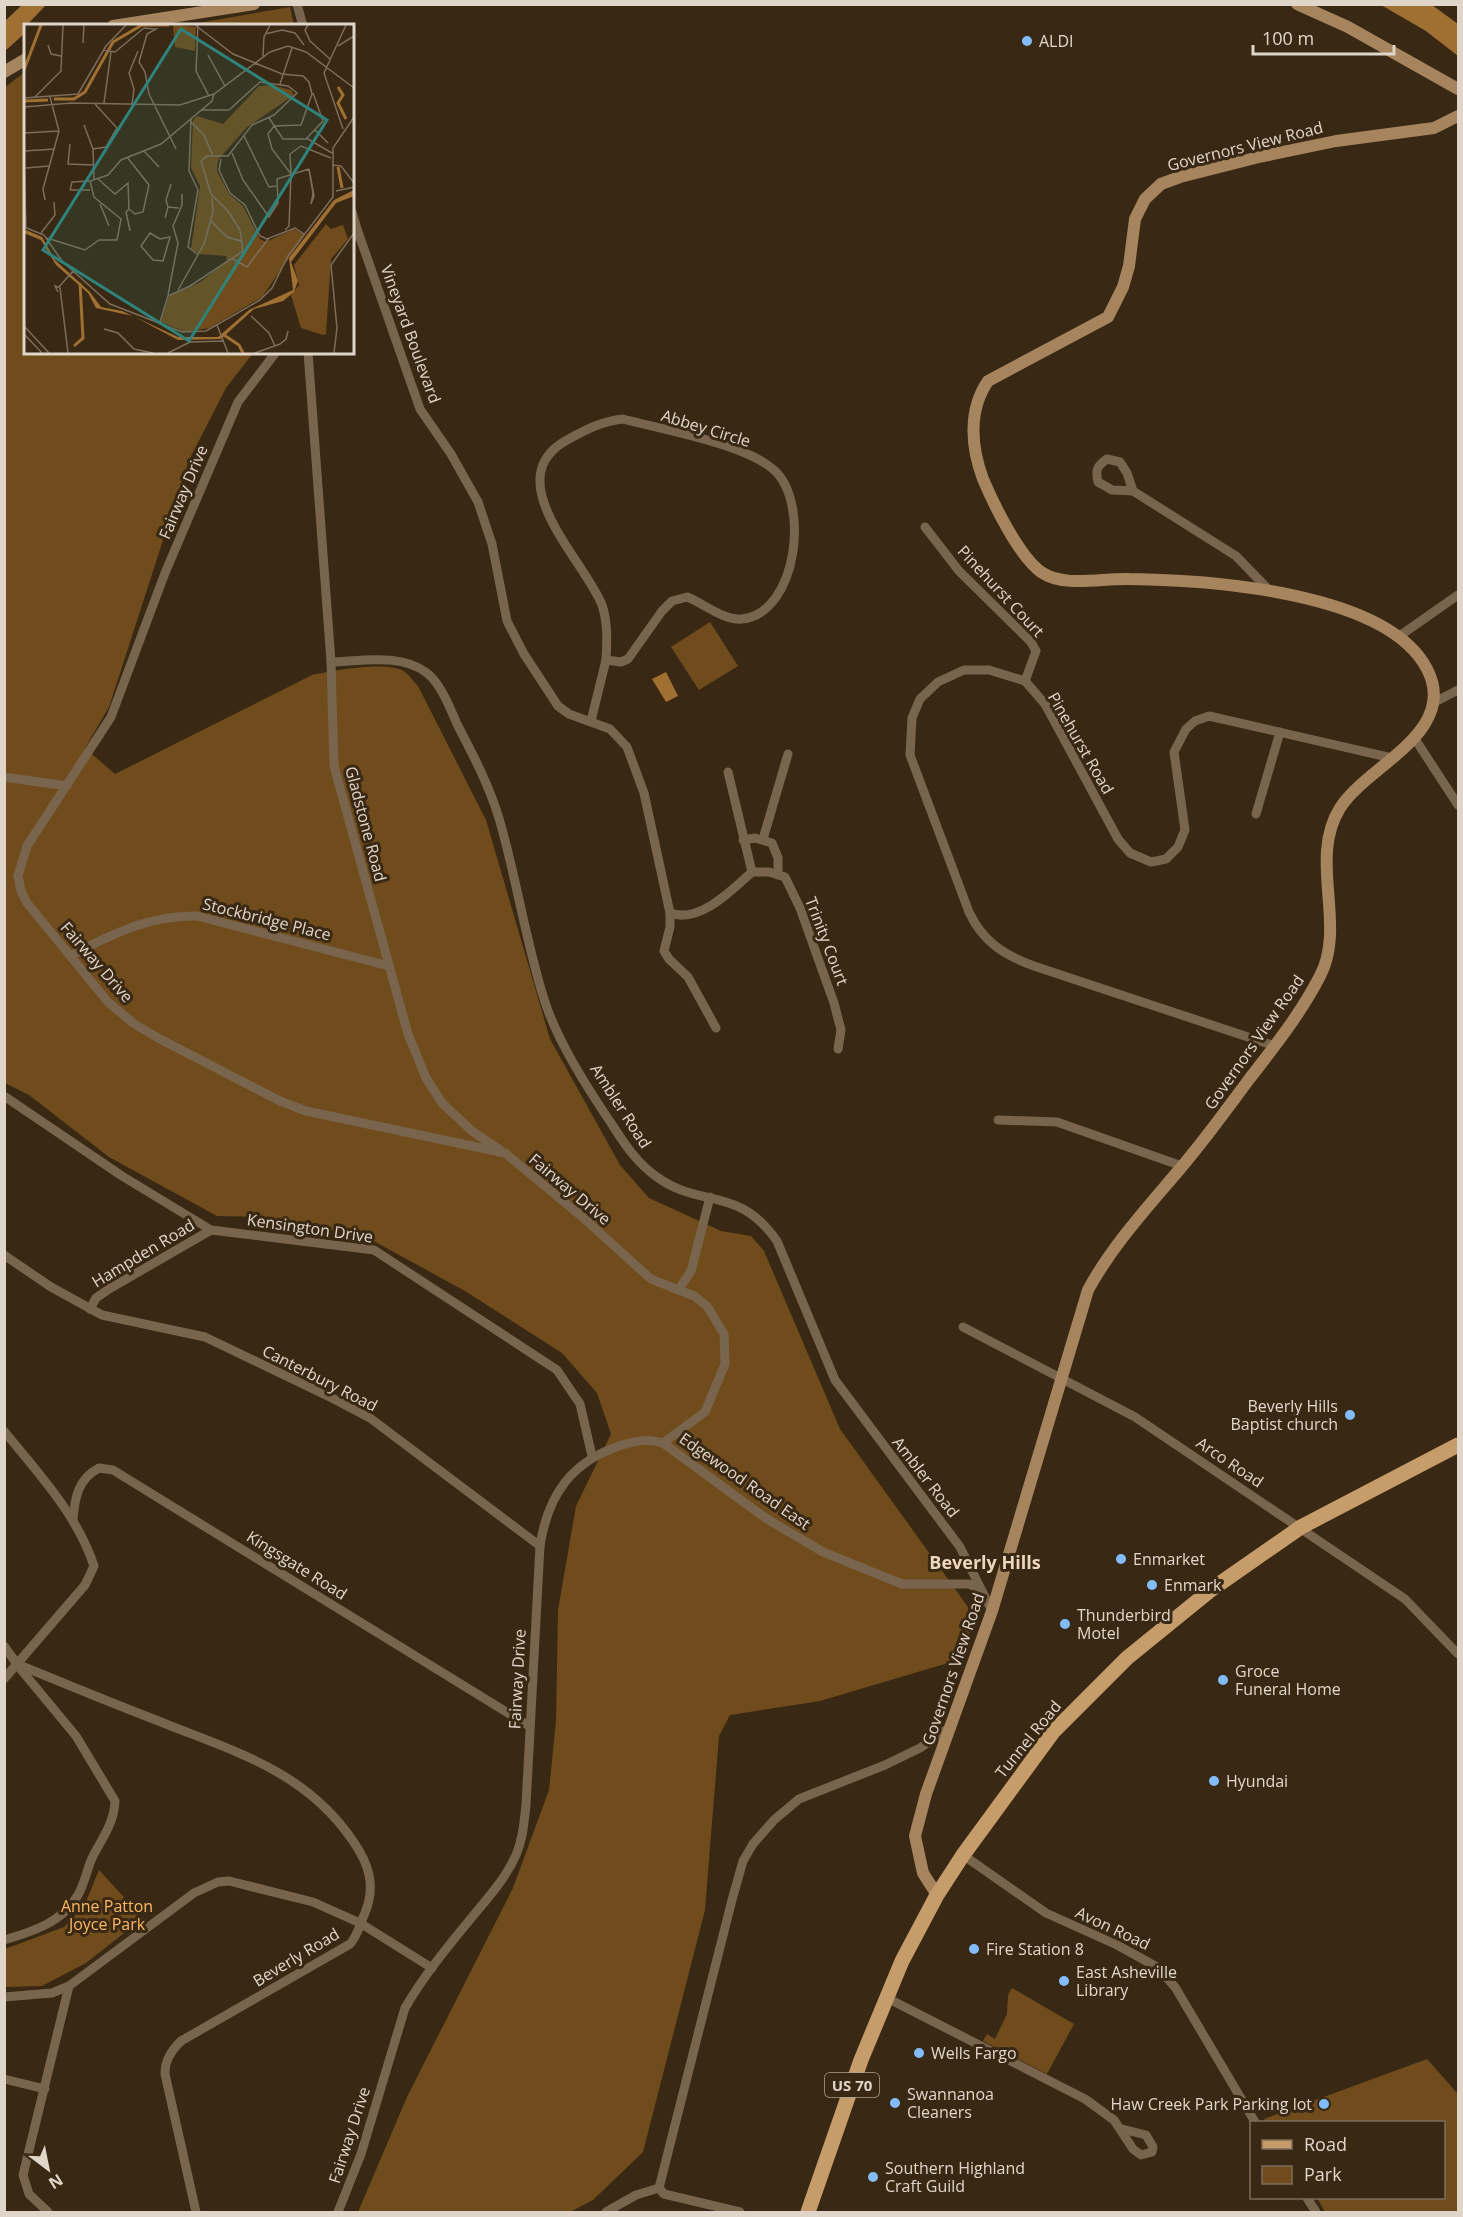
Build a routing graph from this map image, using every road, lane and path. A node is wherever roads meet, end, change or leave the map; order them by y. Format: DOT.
graph roads {
  1 [pos="254,4"];
  2 [pos="297,4"];
  3 [pos="1297,4"];
  4 [pos="126,24"];
  5 [pos="302,24"];
  6 [pos="24,60"];
  7 [pos="4,72"];
  8 [pos="1458,90"];
  9 [pos="1458,116"];
  10 [pos="354,218"];
  11 [pos="357,228"];
  12 [pos="354,234"];
  13 [pos="274,354"];
  14 [pos="308,354"];
  15 [pos="1132,491"];
  16 [pos="925,527"];
  17 [pos="1270,591"];
  18 [pos="1458,596"];
  19 [pos="1398,637"];
  20 [pos="606,660"];
  21 [pos="330,662"];
  22 [pos="1025,681"];
  23 [pos="1458,690"];
  24 [pos="1433,703"];
  25 [pos="591,721"];
  26 [pos="1280,732"];
  27 [pos="1415,739"];
  28 [pos="788,754"];
  29 [pos="1392,758"];
  30 [pos="728,772"];
  31 [pos="4,777"];
  32 [pos="67,786"];
  33 [pos="1458,805"];
  34 [pos="1256,814"];
  35 [pos="763,839"];
  36 [pos="743,840"];
  37 [pos="752,872"];
  38 [pos="777,875"];
  39 [pos="670,913"];
  40 [pos="71,955"];
  41 [pos="389,966"];
  42 [pos="716,1028"];
  43 [pos="1275,1046"];
  44 [pos="838,1049"];
  45 [pos="4,1096"];
  46 [pos="998,1120"];
  47 [pos="504,1153"];
  48 [pos="1182,1166"];
  49 [pos="710,1197"];
  50 [pos="211,1230"];
  51 [pos="4,1255"];
  52 [pos="679,1289"];
  53 [pos="90,1309"];
  54 [pos="963,1327"];
  55 [pos="1061,1377"];
  56 [pos="4,1431"];
  57 [pos="663,1443"];
  58 [pos="1458,1445"];
  59 [pos="592,1456"];
  60 [pos="73,1519"];
  61 [pos="1301,1527"];
  62 [pos="540,1546"];
  63 [pos="981,1590"];
  64 [pos="992,1611"];
  65 [pos="4,1646"];
  66 [pos="1458,1654"];
  67 [pos="17,1664"];
  68 [pos="4,1679"];
  69 [pos="529,1726"];
  70 [pos="949,1728"];
  71 [pos="963,1855"];
  72 [pos="937,1895"];
  73 [pos="360,1923"];
  74 [pos="4,1940"];
  75 [pos="432,1968"];
  76 [pos="69,1986"];
  77 [pos="4,1997"];
  78 [pos="887,1998"];
  79 [pos="4,2079"];
  80 [pos="45,2089"];
  81 [pos="1254,2121"];
  82 [pos="1122,2129"];
  83 [pos="659,2188"];
  84 [pos="1308,2199"];
  85 [pos="48,2212"];
  86 [pos="196,2212"];
  87 [pos="338,2212"];
  88 [pos="606,2212"];
  89 [pos="740,2212"];
  90 [pos="808,2212"];
  91 [pos="1316,2212"];
  1 -- 4 [label="street"];
  2 -- 5 [label="street"];
  3 -- 8 [label="street"];
  6 -- 7 [label="street"];
  9 -- 17 [label="street, Governors View Road"];
  10 -- 11 [label="street"];
  11 -- 12 [label="street"];
  11 -- 25 [label="street, Vineyard Boulevard"];
  13 -- 32 [label="street, Fairway Drive"];
  14 -- 21 [label="street, Gladstone Road"];
  15 -- 17 [label="street"];
  16 -- 22 [label="street, Pinehurst Court"];
  17 -- 19 [label="street, Governors View Road"];
  18 -- 19 [label="street"];
  19 -- 24 [label="street, Governors View Road"];
  20 -- 20 [label="street, Abbey Circle"];
  20 -- 25 [label="street, Abbey Circle"];
  21 -- 41 [label="street, Gladstone Road"];
  21 -- 49 [label="street, Ambler Road"];
  22 -- 26 [label="street, Pinehurst Road"];
  22 -- 43 [label="street"];
  23 -- 24 [label="street"];
  24 -- 27 [label="street, Governors View Road"];
  25 -- 39 [label="street, Vineyard Boulevard"];
  26 -- 29 [label="street, Pinehurst Road"];
  26 -- 34 [label="street"];
  27 -- 29 [label="street, Governors View Road"];
  27 -- 33 [label="street"];
  28 -- 35 [label="street"];
  29 -- 43 [label="street, Governors View Road"];
  30 -- 36 [label="street"];
  31 -- 32 [label="street"];
  32 -- 40 [label="street, Fairway Drive"];
  35 -- 36 [label="street"];
  35 -- 38 [label="street"];
  36 -- 37 [label="street"];
  37 -- 38 [label="street"];
  37 -- 39 [label="street"];
  38 -- 44 [label="street, Trinity Court"];
  39 -- 42 [label="street, Vineyard Boulevard"];
  40 -- 41 [label="street, Stockbridge Place"];
  40 -- 47 [label="street, Fairway Drive"];
  41 -- 47 [label="street, Gladstone Road"];
  43 -- 48 [label="street, Governors View Road"];
  45 -- 50 [label="street, Kensington Drive"];
  46 -- 48 [label="street"];
  47 -- 52 [label="street, Fairway Drive"];
  48 -- 55 [label="street, Governors View Road"];
  49 -- 52 [label="street"];
  49 -- 63 [label="street, Ambler Road"];
  50 -- 53 [label="street, Hampden Road"];
  50 -- 59 [label="street, Kensington Drive"];
  51 -- 53 [label="street, Hampden Road"];
  52 -- 57 [label="street, Fairway Drive"];
  53 -- 62 [label="street, Canterbury Road"];
  54 -- 55 [label="street, Arco Road"];
  55 -- 61 [label="street, Arco Road"];
  55 -- 64 [label="street, Governors View Road"];
  56 -- 60 [label="street"];
  57 -- 59 [label="street, Fairway Drive"];
  57 -- 63 [label="street, Edgewood Road East"];
  58 -- 61 [label="main road, Tunnel Road / US 70"];
  59 -- 62 [label="street, Fairway Drive"];
  60 -- 67 [label="street"];
  60 -- 69 [label="street, Kingsgate Road"];
  61 -- 66 [label="street, Arco Road"];
  61 -- 71 [label="main road, Tunnel Road / US 70"];
  62 -- 69 [label="street, Fairway Drive"];
  63 -- 64 [label="street, Ambler Road"];
  64 -- 70 [label="street, Governors View Road"];
  65 -- 67 [label="street"];
  67 -- 68 [label="street"];
  67 -- 73 [label="street, Beverly Road"];
  67 -- 74 [label="street"];
  69 -- 75 [label="street, Fairway Drive"];
  70 -- 72 [label="street, Governors View Road"];
  70 -- 83 [label="street"];
  71 -- 72 [label="main road, Tunnel Road / US 70"];
  71 -- 81 [label="street, Avon Road"];
  72 -- 78 [label="main road, Tunnel Road / US 70"];
  73 -- 75 [label="street"];
  73 -- 76 [label="street"];
  73 -- 86 [label="street, Beverly Road"];
  75 -- 87 [label="street, Fairway Drive"];
  76 -- 77 [label="street"];
  76 -- 80 [label="street"];
  78 -- 82 [label="street"];
  78 -- 90 [label="main road, Tunnel Road / US 70"];
  79 -- 80 [label="street"];
  80 -- 85 [label="street"];
  83 -- 88 [label="street"];
  83 -- 89 [label="street"];
  84 -- 91 [label="street"];
}
